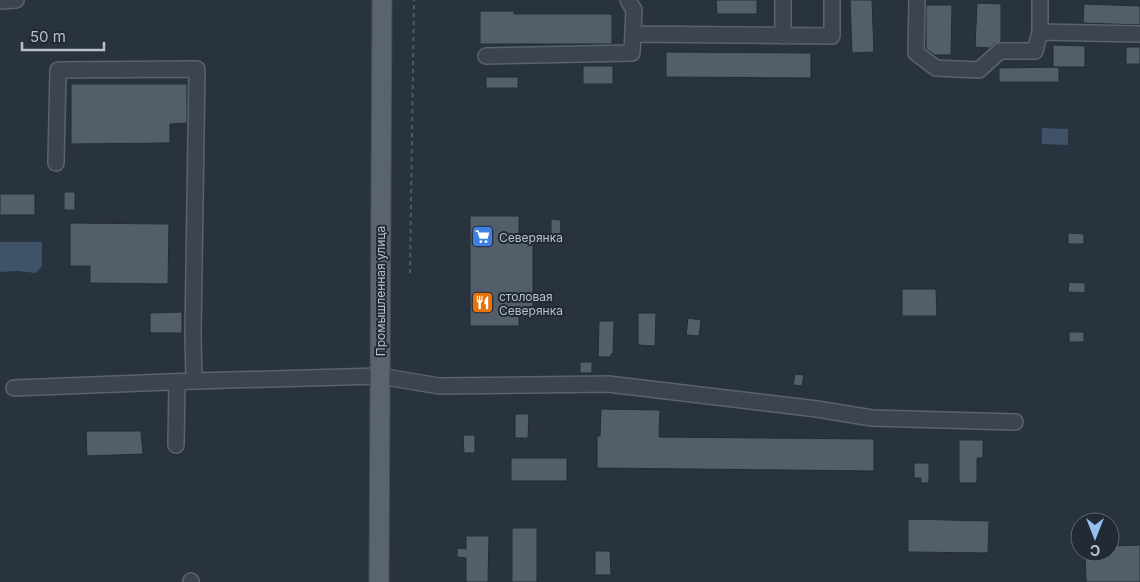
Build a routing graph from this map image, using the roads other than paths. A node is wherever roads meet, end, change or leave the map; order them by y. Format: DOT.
graph roads {
  1 [pos="16,0"];
  2 [pos="382,0"];
  3 [pos="628,0"];
  4 [pos="783,0"];
  5 [pos="832,0"];
  6 [pos="917,0"];
  7 [pos="1040,0"];
  8 [pos="0,1"];
  9 [pos="1040,32"];
  10 [pos="633,34"];
  11 [pos="1140,34"];
  12 [pos="783,36"];
  13 [pos="486,56"];
  14 [pos="56,163"];
  15 [pos="380,376"];
  16 [pos="194,381"];
  17 [pos="177,382"];
  18 [pos="14,388"];
  19 [pos="1016,422"];
  20 [pos="176,445"];
  21 [pos="379,582"];
  1 -- 8 [label="lane"];
  2 -- 15 [label="main road, Промышленная улица"];
  3 -- 10 [label="lane"];
  4 -- 12 [label="lane"];
  5 -- 12 [label="lane"];
  6 -- 9 [label="lane"];
  7 -- 9 [label="lane"];
  9 -- 11 [label="lane"];
  10 -- 12 [label="lane"];
  10 -- 13 [label="lane"];
  14 -- 16 [label="lane"];
  15 -- 16 [label="lane"];
  15 -- 19 [label="lane"];
  15 -- 21 [label="main road, Промышленная улица"];
  16 -- 17 [label="lane"];
  17 -- 18 [label="lane"];
  17 -- 20 [label="lane"];
}
